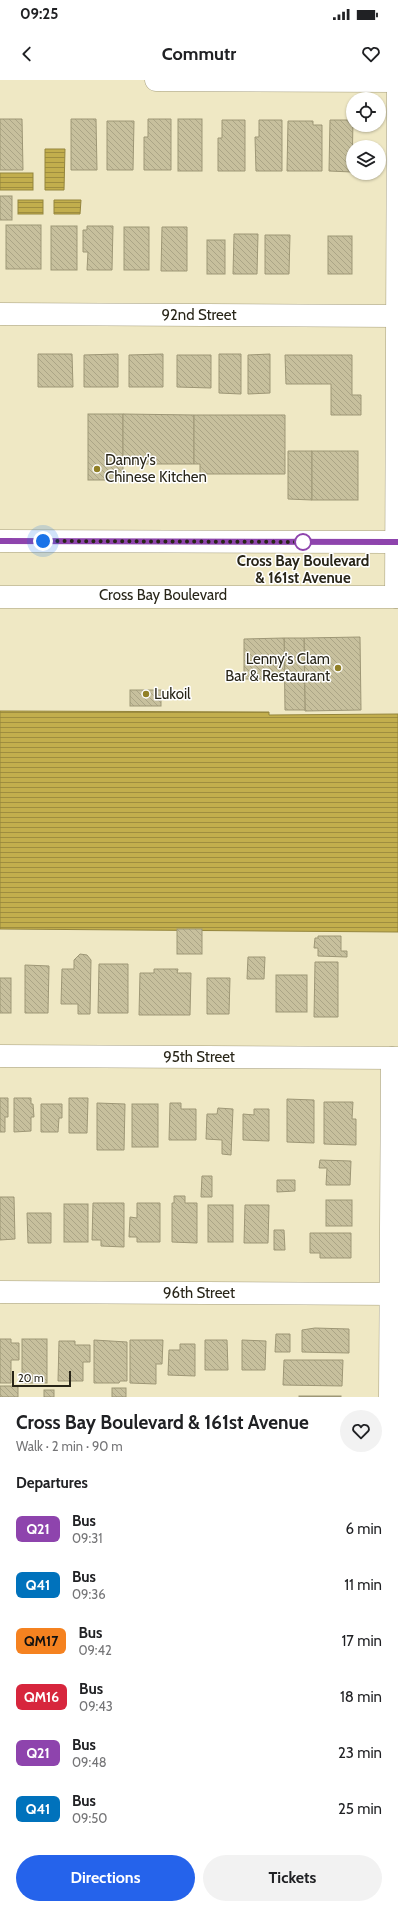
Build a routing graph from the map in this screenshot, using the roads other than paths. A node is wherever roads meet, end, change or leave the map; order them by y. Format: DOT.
graph roads {
  1 [pos="156,80"];
  2 [pos="398,81"];
  3 [pos="0,314"];
  4 [pos="397,316"];
  5 [pos="0,541"];
  6 [pos="398,542"];
  7 [pos="0,596"];
  8 [pos="397,596"];
  9 [pos="0,1056"];
  10 [pos="395,1058"];
  11 [pos="0,1292"];
  12 [pos="394,1294"];
  13 [pos="390,1397"];
  1 -- 2 [label="street"];
  2 -- 4 [label="street"];
  3 -- 4 [label="street, 92nd Street"];
  4 -- 6 [label="street"];
  5 -- 6 [label="street"];
  6 -- 8 [label="street"];
  7 -- 8 [label="street, Cross Bay Boulevard"];
  9 -- 10 [label="street, 95th Street"];
  10 -- 12 [label="street"];
  11 -- 12 [label="street, 96th Street"];
  12 -- 13 [label="street"];
}
